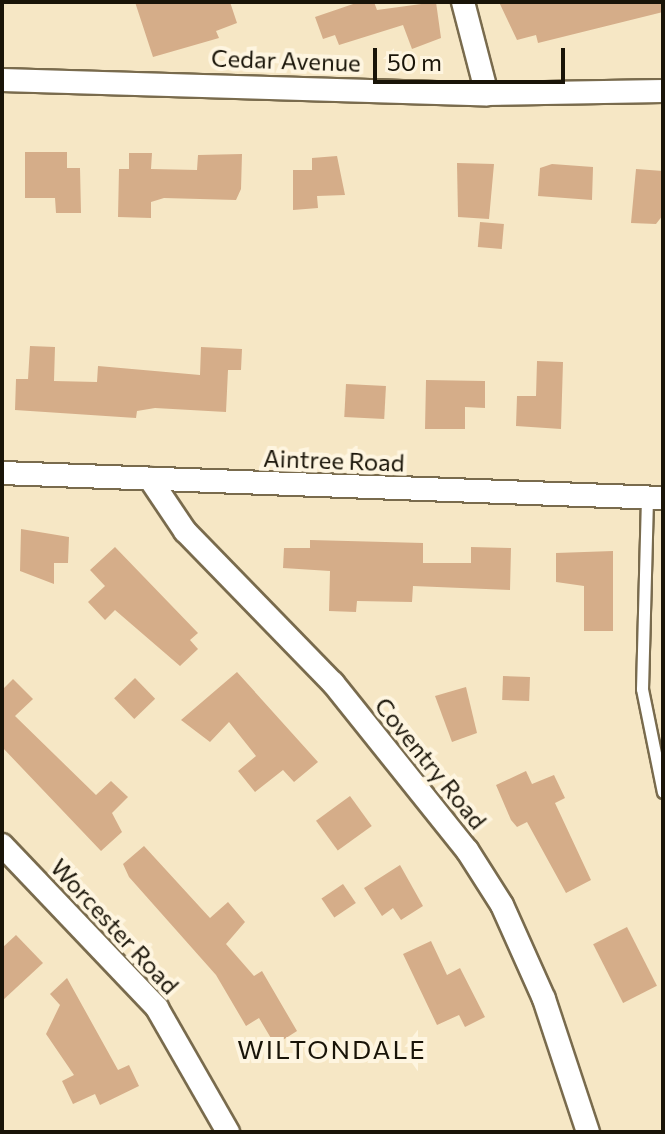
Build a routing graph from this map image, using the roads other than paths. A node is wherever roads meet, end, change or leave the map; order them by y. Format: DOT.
graph roads {
  1 [pos="463,2"];
  2 [pos="2,80"];
  3 [pos="663,91"];
  4 [pos="487,94"];
  5 [pos="2,473"];
  6 [pos="150,479"];
  7 [pos="655,498"];
  8 [pos="663,792"];
  9 [pos="2,845"];
  10 [pos="228,1132"];
  11 [pos="588,1132"];
  1 -- 4 [label="street"];
  2 -- 4 [label="street, Cedar Avenue"];
  3 -- 4 [label="street, Cedar Avenue"];
  5 -- 6 [label="street, Aintree Road"];
  6 -- 7 [label="street, Aintree Road"];
  6 -- 11 [label="street, Coventry Road"];
  7 -- 8 [label="lane"];
  9 -- 10 [label="street, Worcester Road"];
}
